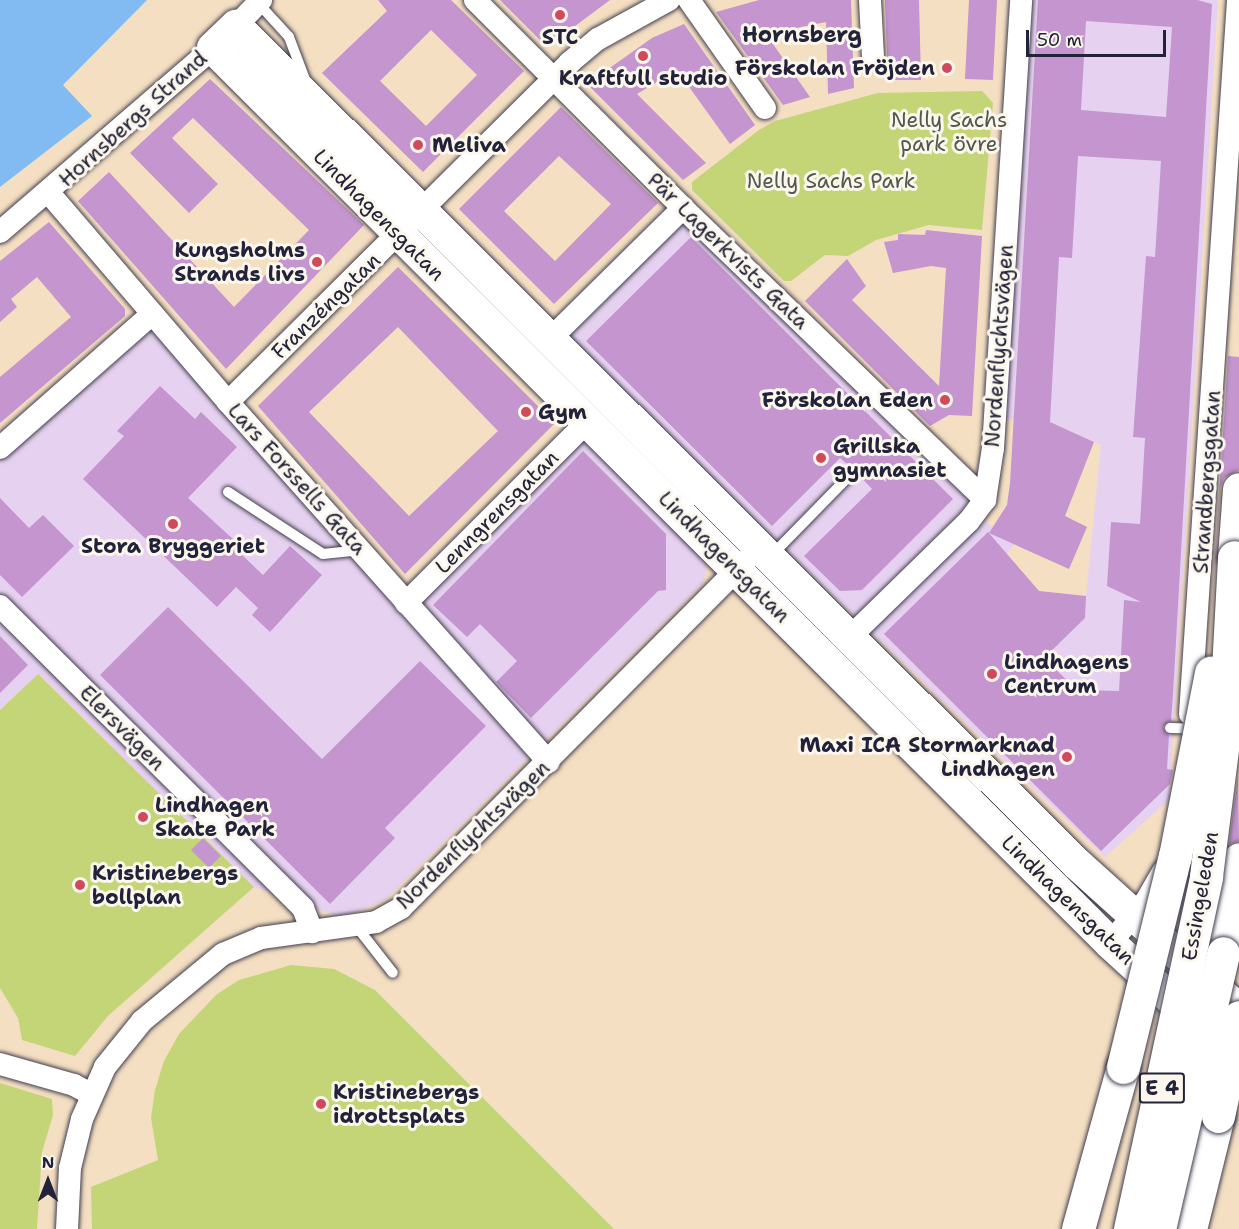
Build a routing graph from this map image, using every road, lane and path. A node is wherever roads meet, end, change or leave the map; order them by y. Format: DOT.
graph roads {
  1 [pos="475,0"];
  2 [pos="669,0"];
  3 [pos="689,0"];
  4 [pos="870,0"];
  5 [pos="1021,0"];
  6 [pos="1238,0"];
  7 [pos="260,2"];
  8 [pos="236,26"];
  9 [pos="213,48"];
  10 [pos="873,58"];
  11 [pos="554,78"];
  12 [pos="313,102"];
  13 [pos="765,108"];
  14 [pos="49,193"];
  15 [pos="683,208"];
  16 [pos="423,210"];
  17 [pos="0,232"];
  18 [pos="398,234"];
  19 [pos="152,314"];
  20 [pos="550,339"];
  21 [pos="228,402"];
  22 [pos="588,421"];
  23 [pos="0,448"];
  24 [pos="849,476"];
  25 [pos="1239,489"];
  26 [pos="228,492"];
  27 [pos="985,500"];
  28 [pos="359,550"];
  29 [pos="765,552"];
  30 [pos="1234,557"];
  31 [pos="736,571"];
  32 [pos="406,603"];
  33 [pos="0,606"];
  34 [pos="850,637"];
  35 [pos="1179,728"];
  36 [pos="1238,732"];
  37 [pos="549,762"];
  38 [pos="1239,859"];
  39 [pos="1133,915"];
  40 [pos="357,927"];
  41 [pos="312,932"];
  42 [pos="1110,943"];
  43 [pos="393,973"];
  44 [pos="1239,1010"];
  45 [pos="1239,1017"];
  46 [pos="1239,1062"];
  47 [pos="0,1064"];
  48 [pos="92,1094"];
  49 [pos="1092,1188"];
  50 [pos="67,1229"];
  51 [pos="1078,1229"];
  52 [pos="1087,1229"];
  53 [pos="1130,1229"];
  54 [pos="1159,1229"];
  55 [pos="1190,1229"];
  1 -- 11 [label="street, Pär Lagerkvists Gata"];
  2 -- 11 [label="street, Franzéngatan"];
  3 -- 13 [label="street"];
  4 -- 10 [label="street"];
  5 -- 27 [label="street, Nordenflychtsvägen"];
  6 -- 35 [label="street, Strandbergsgatan"];
  7 -- 8 [label="street, Hornsbergs Strand"];
  7 -- 12 [label="lane"];
  8 -- 9 [label="street, Hornsbergs Strand"];
  8 -- 12 [label="street, Lindhagensgatan"];
  9 -- 14 [label="street, Hornsbergs Strand"];
  9 -- 18 [label="street, Lindhagensgatan"];
  11 -- 15 [label="street, Pär Lagerkvists Gata"];
  11 -- 16 [label="street, Franzéngatan"];
  12 -- 16 [label="street, Lindhagensgatan"];
  14 -- 17 [label="street, Hornsbergs Strand"];
  14 -- 19 [label="street, Lars Forssells Gata"];
  15 -- 20 [label="street"];
  15 -- 27 [label="street, Pär Lagerkvists Gata"];
  16 -- 18 [label="street, Franzéngatan"];
  16 -- 20 [label="street, Lindhagensgatan"];
  18 -- 21 [label="street, Franzéngatan"];
  18 -- 22 [label="street, Lindhagensgatan"];
  19 -- 21 [label="street, Lars Forssells Gata"];
  19 -- 23 [label="street"];
  20 -- 29 [label="street, Lindhagensgatan"];
  21 -- 28 [label="street, Lars Forssells Gata"];
  22 -- 31 [label="street, Lindhagensgatan"];
  22 -- 32 [label="street, Lenngrensgatan"];
  24 -- 29 [label="lane"];
  25 -- 30 [label="highway, E 4"];
  26 -- 28 [label="lane"];
  27 -- 34 [label="street, Nordenflychtsvägen"];
  28 -- 32 [label="street, Lars Forssells Gata"];
  29 -- 31 [label="street, Nordenflychtsvägen"];
  29 -- 34 [label="street, Lindhagensgatan"];
  30 -- 49 [label="highway, bridge"];
  30 -- 53 [label="highway, Essingeleden / E 4, bridge"];
  31 -- 37 [label="street, Nordenflychtsvägen"];
  31 -- 42 [label="street, Lindhagensgatan"];
  32 -- 37 [label="street, Lars Forssells Gata"];
  33 -- 41 [label="street, Elersvägen"];
  34 -- 39 [label="street, Lindhagensgatan"];
  35 -- 36 [label="lane"];
  35 -- 39 [label="street, Strandbergsgatan"];
  37 -- 40 [label="street, Nordenflychtsvägen"];
  38 -- 54 [label="highway, Essingeleden / E 4, bridge"];
  39 -- 42 [label="street, Strandbergsgatan"];
  39 -- 44 [label="street, Lindhagensgatan"];
  40 -- 41 [label="street, Nordenflychtsvägen"];
  40 -- 43 [label="lane"];
  41 -- 48 [label="street, Nordenflychtsvägen"];
  42 -- 46 [label="street, Lindhagensgatan"];
  45 -- 55 [label="highway, bridge"];
  47 -- 48 [label="street"];
  48 -- 50 [label="street, Nordenflychtsvägen"];
  49 -- 51 [label="highway"];
  49 -- 52 [label="highway"];
}
